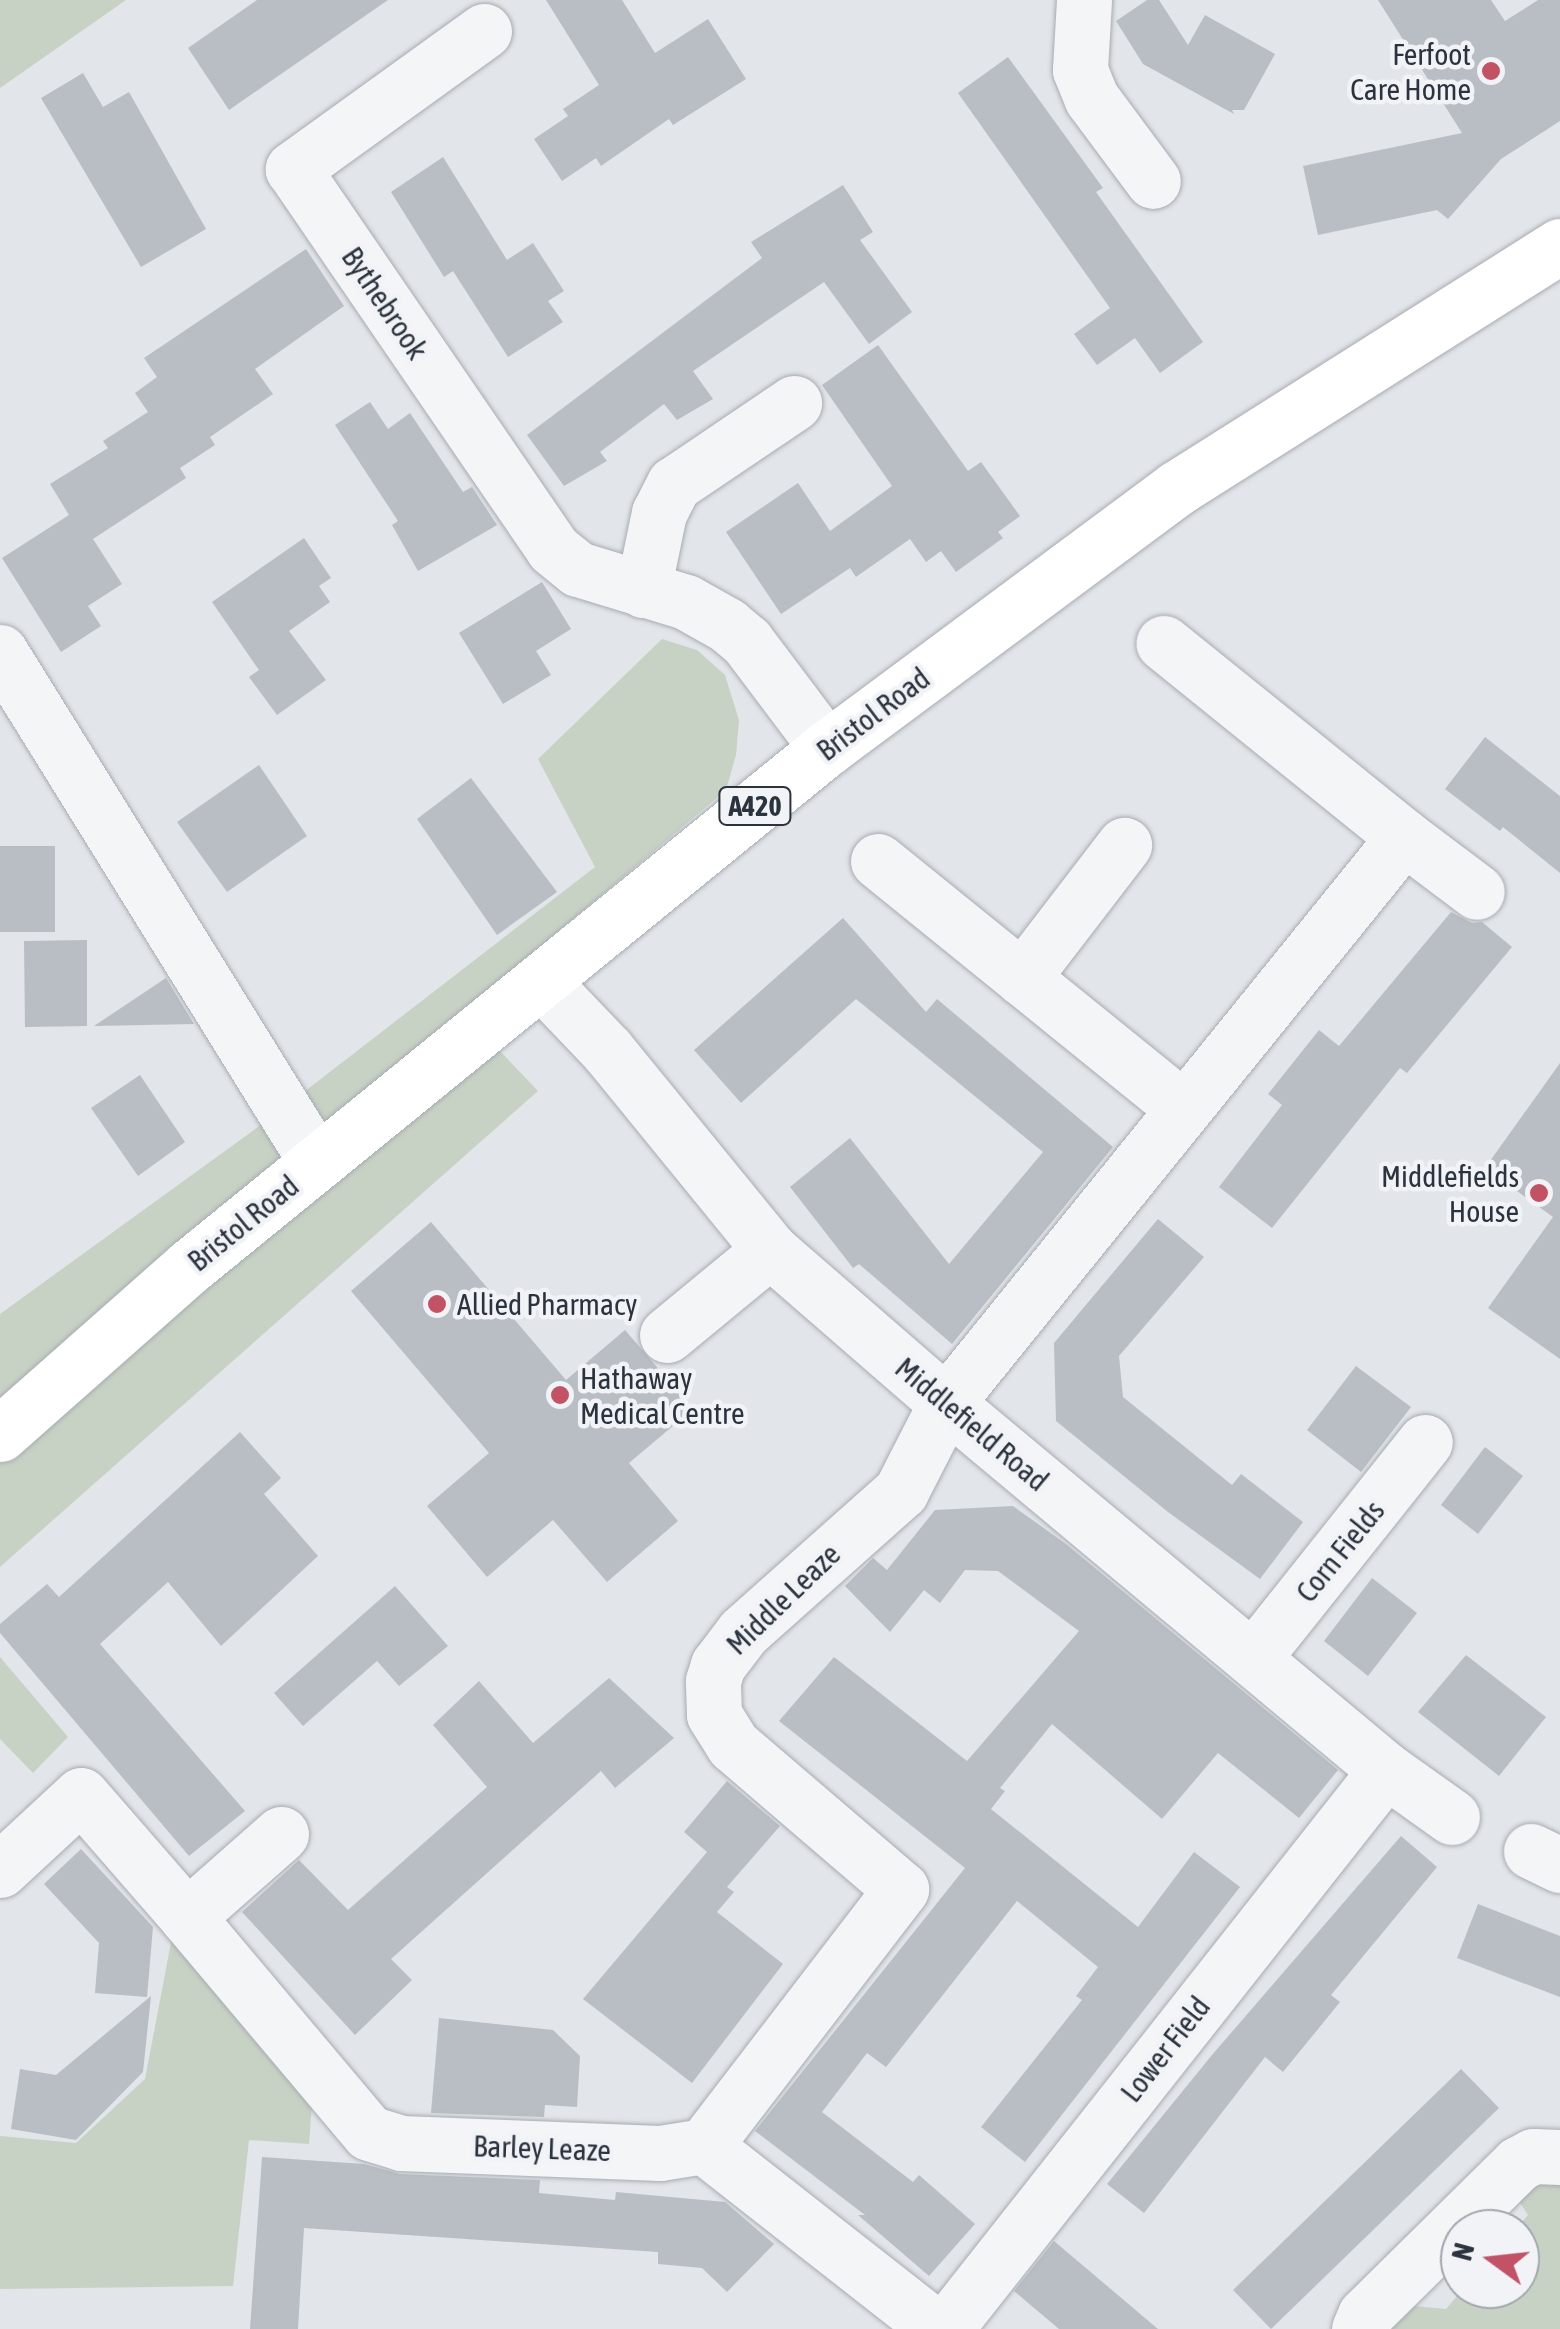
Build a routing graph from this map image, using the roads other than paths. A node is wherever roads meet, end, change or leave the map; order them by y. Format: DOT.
graph roads {
  1 [pos="1084,0"];
  2 [pos="484,31"];
  3 [pos="1153,181"];
  4 [pos="1560,246"];
  5 [pos="794,402"];
  6 [pos="643,590"];
  7 [pos="1164,643"];
  8 [pos="0,652"];
  9 [pos="827,748"];
  10 [pos="1404,837"];
  11 [pos="1124,845"];
  12 [pos="878,861"];
  13 [pos="1477,892"];
  14 [pos="1022,978"];
  15 [pos="541,981"];
  16 [pos="1183,1108"];
  17 [pos="316,1163"];
  18 [pos="770,1250"];
  19 [pos="666,1335"];
  20 [pos="946,1404"];
  21 [pos="0,1434"];
  22 [pos="1425,1442"];
  23 [pos="1252,1658"];
  24 [pos="1386,1770"];
  25 [pos="1452,1817"];
  26 [pos="281,1834"];
  27 [pos="0,1870"];
  28 [pos="187,1916"];
  29 [pos="704,2146"];
  30 [pos="1560,2158"];
  31 [pos="936,2329"];
  32 [pos="946,2329"];
  33 [pos="1360,2329"];
  1 -- 3 [label="street"];
  2 -- 6 [label="street, Bythebrook"];
  4 -- 9 [label="main road, Bristol Road / A420"];
  5 -- 6 [label="street"];
  6 -- 9 [label="street, Bythebrook"];
  7 -- 10 [label="street"];
  8 -- 17 [label="street"];
  9 -- 15 [label="main road, Bristol Road / A420"];
  10 -- 13 [label="street"];
  10 -- 16 [label="street, Middle Leaze"];
  11 -- 14 [label="street"];
  12 -- 14 [label="street"];
  14 -- 16 [label="street"];
  15 -- 17 [label="main road, Bristol Road / A420"];
  15 -- 18 [label="street, Middlefield Road"];
  16 -- 20 [label="street, Middle Leaze"];
  17 -- 21 [label="main road, Bristol Road / A420"];
  18 -- 19 [label="street"];
  18 -- 20 [label="street, Middlefield Road"];
  20 -- 23 [label="street, Middlefield Road"];
  20 -- 29 [label="street, Middle Leaze"];
  22 -- 23 [label="street, Corn Fields"];
  23 -- 24 [label="street, Middlefield Road"];
  24 -- 25 [label="street, Middlefield Road"];
  24 -- 32 [label="street, Lower Field"];
  26 -- 28 [label="street"];
  27 -- 28 [label="street, Barley Leaze"];
  28 -- 29 [label="street, Barley Leaze"];
  29 -- 31 [label="street"];
  30 -- 33 [label="street"];
}
